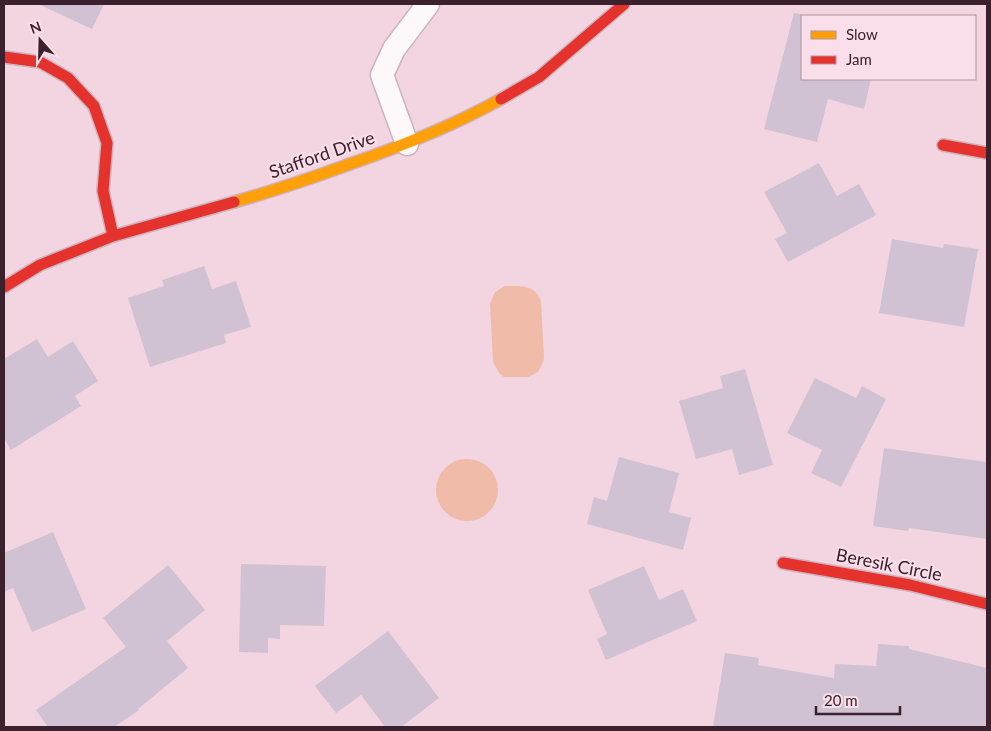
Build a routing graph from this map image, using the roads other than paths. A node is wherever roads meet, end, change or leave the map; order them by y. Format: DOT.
graph roads {
  1 [pos="428,4"];
  2 [pos="624,4"];
  3 [pos="4,57"];
  4 [pos="407,144"];
  5 [pos="943,145"];
  6 [pos="987,153"];
  7 [pos="113,236"];
  8 [pos="4,287"];
  9 [pos="783,563"];
  10 [pos="987,604"];
  1 -- 4 [label="street"];
  2 -- 4 [label="street, Stafford Drive"];
  3 -- 7 [label="street"];
  4 -- 7 [label="street, Stafford Drive"];
  5 -- 6 [label="street"];
  7 -- 8 [label="street, Stafford Drive"];
  9 -- 10 [label="street, Beresik Circle"];
}
